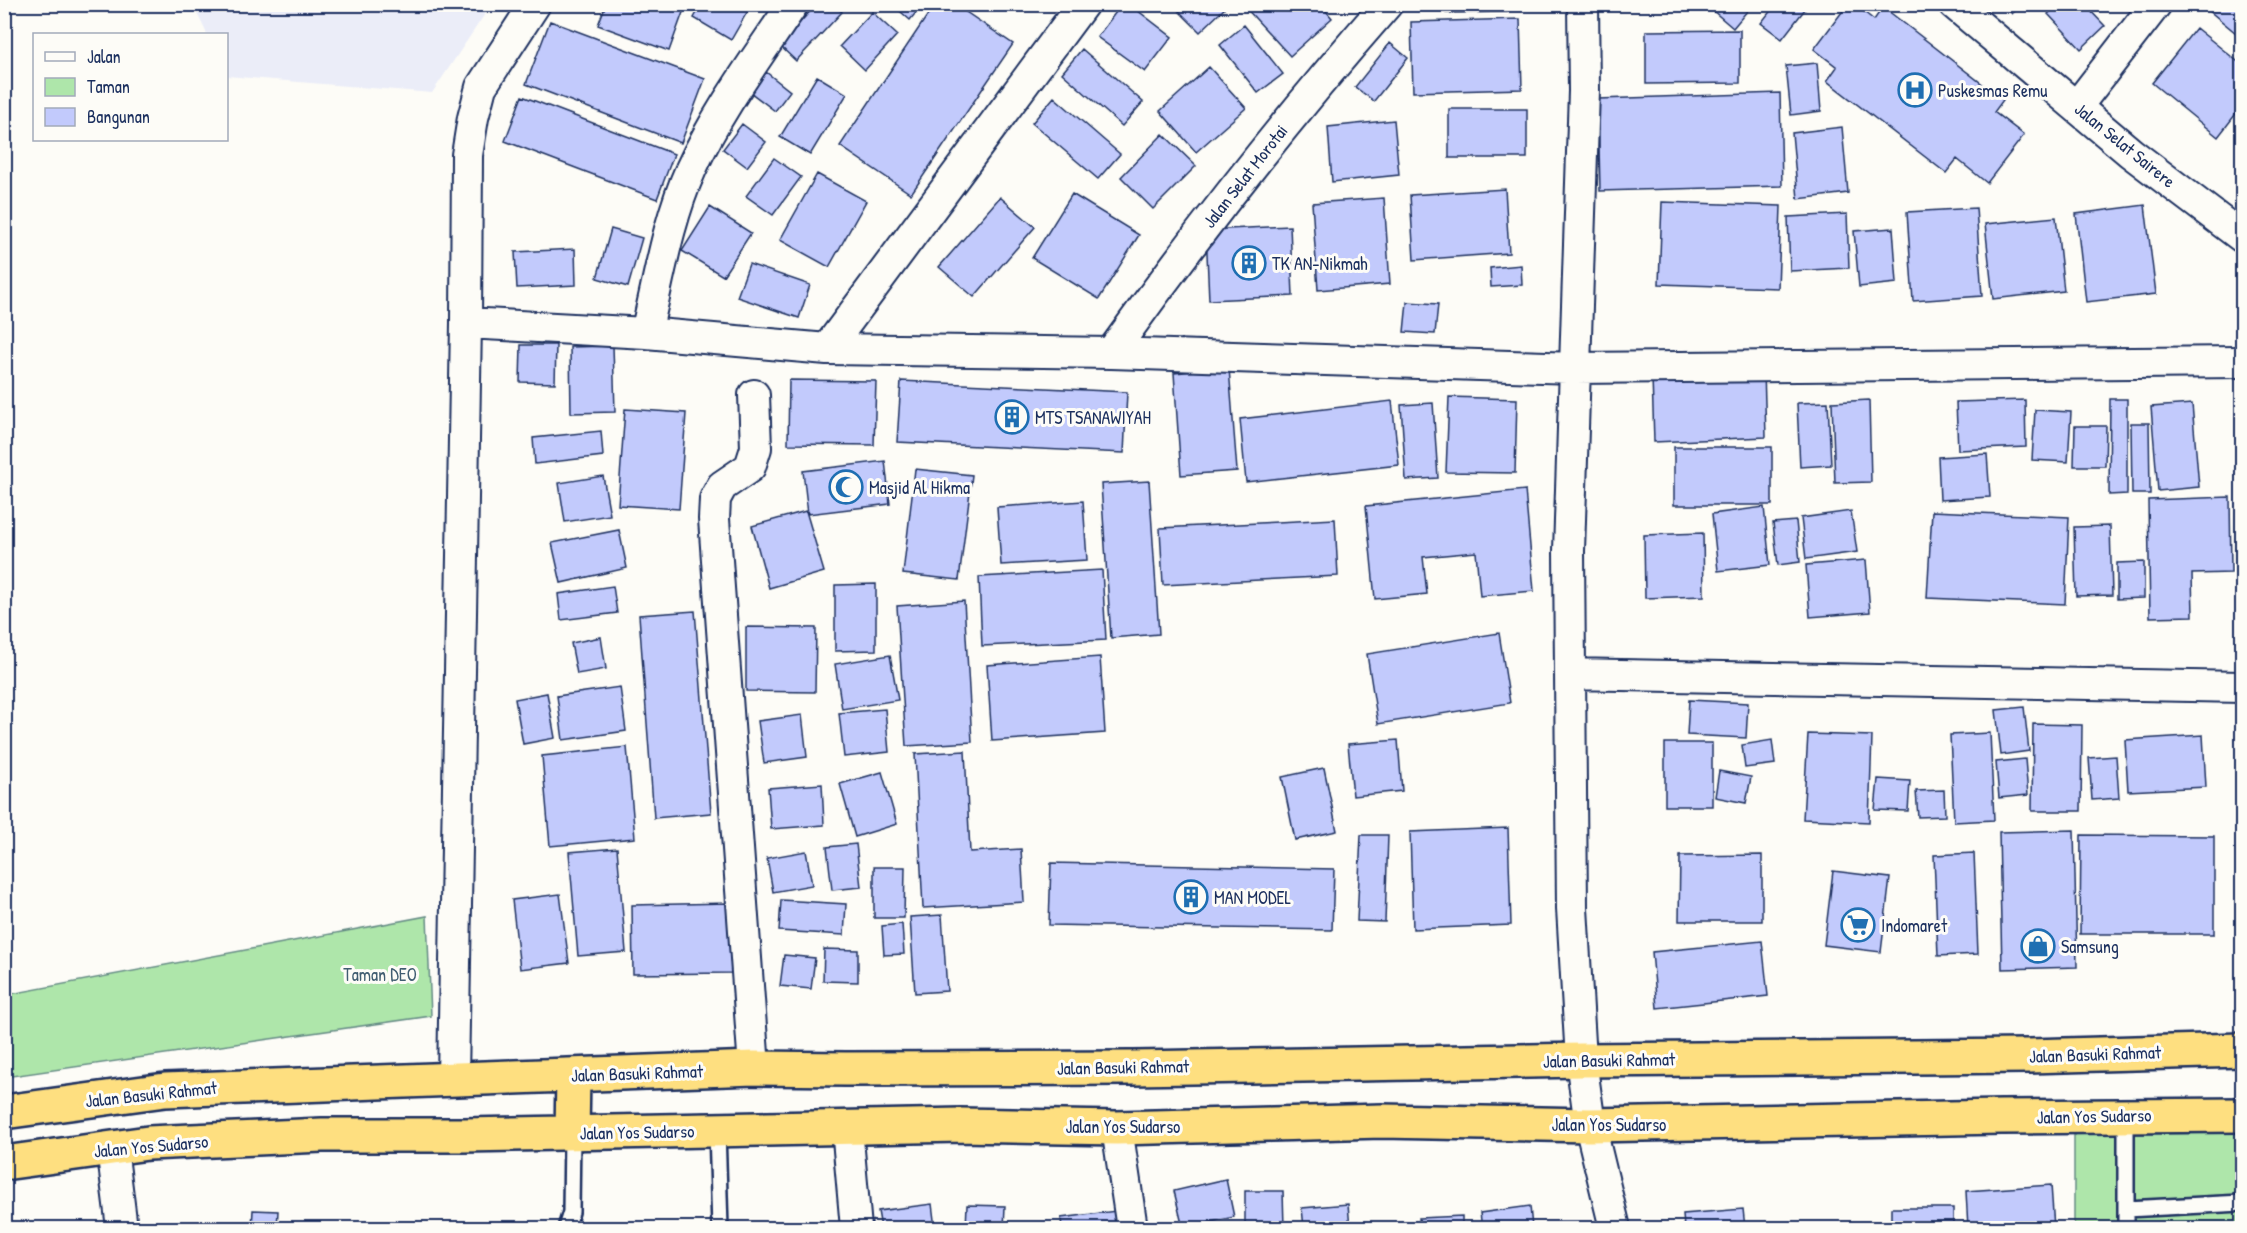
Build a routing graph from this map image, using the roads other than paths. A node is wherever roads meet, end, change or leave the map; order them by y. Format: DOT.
graph roads {
  1 [pos="535,4"];
  2 [pos="793,4"];
  3 [pos="1083,4"];
  4 [pos="1387,4"];
  5 [pos="1583,4"];
  6 [pos="1954,4"];
  7 [pos="2156,4"];
  8 [pos="2077,106"];
  9 [pos="2242,237"];
  10 [pos="466,323"];
  11 [pos="646,333"];
  12 [pos="827,348"];
  13 [pos="1111,353"];
  14 [pos="2242,362"];
  15 [pos="1575,368"];
  16 [pos="754,395"];
  17 [pos="1570,674"];
  18 [pos="2242,687"];
  19 [pos="2242,1050"];
  20 [pos="1581,1060"];
  21 [pos="754,1068"];
  22 [pos="573,1076"];
  23 [pos="453,1079"];
  24 [pos="4,1112"];
  25 [pos="2242,1115"];
  26 [pos="2127,1116"];
  27 [pos="1590,1125"];
  28 [pos="847,1128"];
  29 [pos="1117,1128"];
  30 [pos="717,1130"];
  31 [pos="572,1133"];
  32 [pos="112,1148"];
  33 [pos="4,1163"];
  34 [pos="2242,1203"];
  35 [pos="2126,1209"];
  36 [pos="122,1228"];
  37 [pos="566,1228"];
  38 [pos="720,1228"];
  39 [pos="856,1228"];
  40 [pos="1132,1228"];
  41 [pos="1615,1228"];
  42 [pos="2126,1228"];
  1 -- 10 [label="street"];
  2 -- 11 [label="street"];
  3 -- 12 [label="street"];
  4 -- 13 [label="street, Jalan Selat Morotai"];
  5 -- 15 [label="street"];
  6 -- 8 [label="street, Jalan Selat Sairere"];
  7 -- 8 [label="street"];
  8 -- 9 [label="street, Jalan Selat Sairere"];
  10 -- 11 [label="street"];
  10 -- 23 [label="street"];
  11 -- 12 [label="street"];
  12 -- 13 [label="street"];
  13 -- 15 [label="street"];
  14 -- 15 [label="street"];
  15 -- 17 [label="street"];
  16 -- 21 [label="street"];
  17 -- 18 [label="street"];
  17 -- 20 [label="street"];
  19 -- 20 [label="highway, Jalan Basuki Rahmat"];
  20 -- 21 [label="highway, Jalan Basuki Rahmat"];
  20 -- 27 [label="street"];
  21 -- 22 [label="highway, Jalan Basuki Rahmat"];
  22 -- 23 [label="highway, Jalan Basuki Rahmat"];
  22 -- 31 [label="highway"];
  23 -- 24 [label="highway, Jalan Basuki Rahmat"];
  25 -- 26 [label="highway, Jalan Yos Sudarso"];
  26 -- 27 [label="highway, Jalan Yos Sudarso"];
  26 -- 35 [label="lane"];
  27 -- 29 [label="highway, Jalan Yos Sudarso"];
  27 -- 41 [label="street"];
  28 -- 29 [label="highway, Jalan Yos Sudarso"];
  28 -- 30 [label="highway, Jalan Yos Sudarso"];
  28 -- 39 [label="street"];
  29 -- 40 [label="street"];
  30 -- 31 [label="highway, Jalan Yos Sudarso"];
  30 -- 38 [label="lane"];
  31 -- 32 [label="highway, Jalan Yos Sudarso"];
  31 -- 37 [label="lane"];
  32 -- 33 [label="highway, Jalan Yos Sudarso"];
  32 -- 36 [label="street"];
  34 -- 35 [label="lane"];
  35 -- 42 [label="lane"];
}
